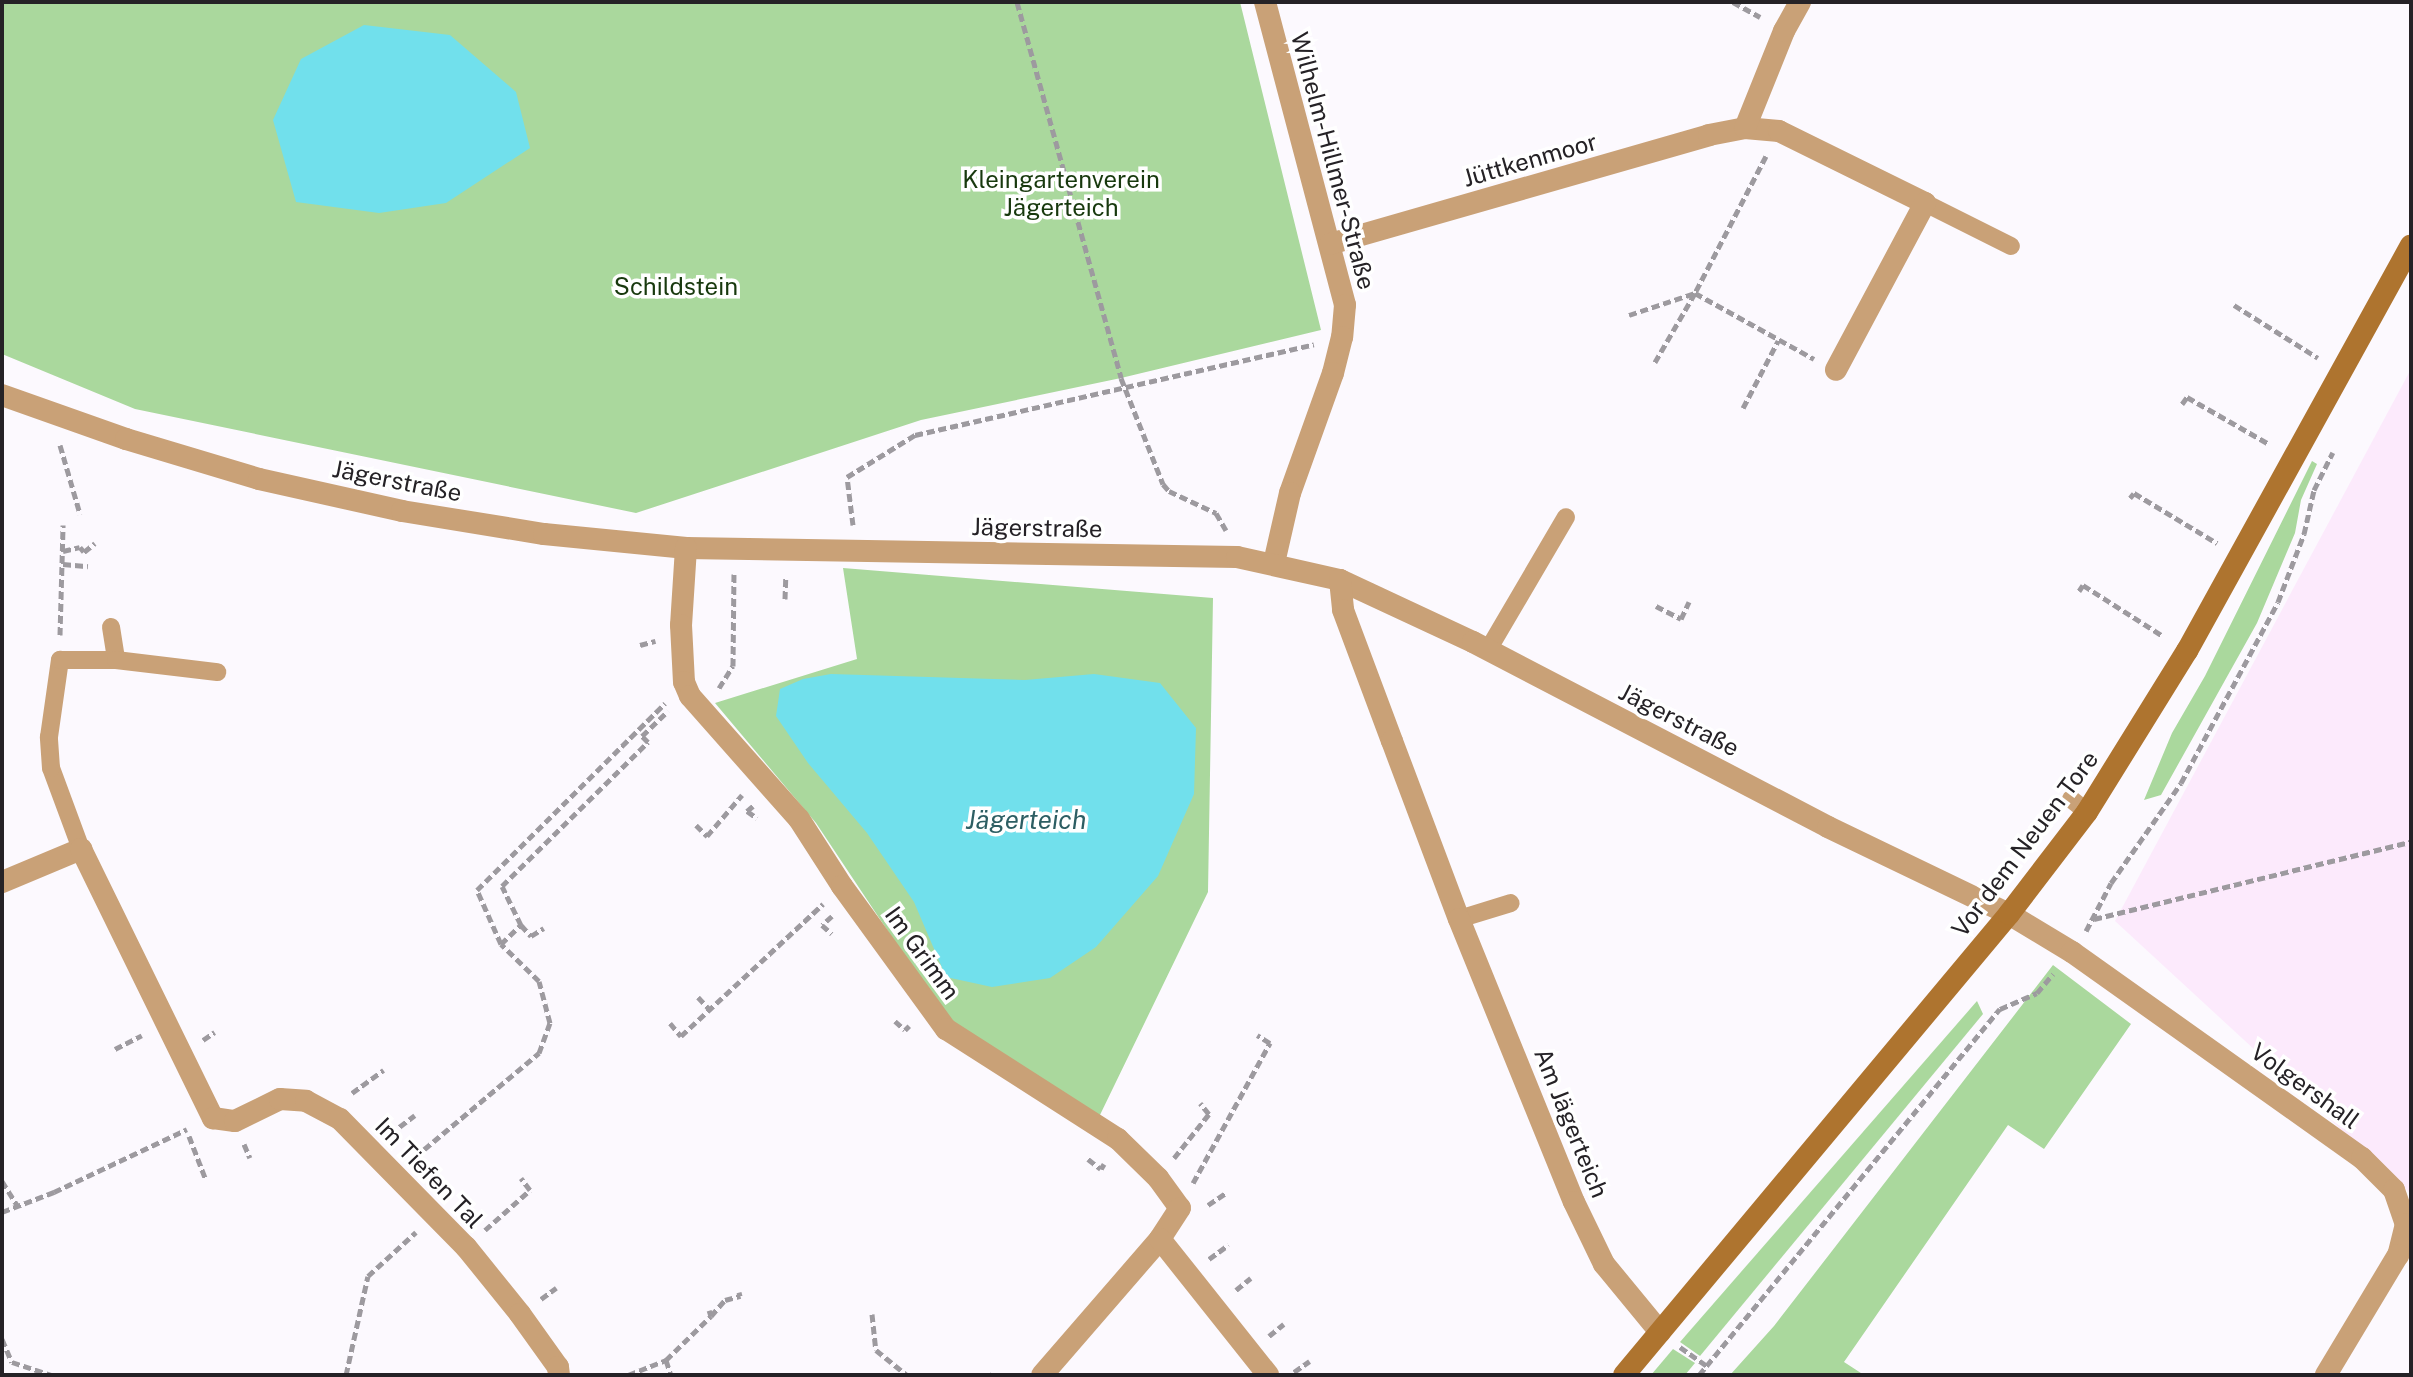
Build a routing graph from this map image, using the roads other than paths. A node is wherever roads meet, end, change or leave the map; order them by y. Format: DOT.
graph roads {
  1 [pos="1265,2"];
  2 [pos="1800,2"];
  3 [pos="1745,128"];
  4 [pos="1925,203"];
  5 [pos="1330,244"];
  6 [pos="2011,246"];
  7 [pos="2411,246"];
  8 [pos="1836,370"];
  9 [pos="2,395"];
  10 [pos="1566,517"];
  11 [pos="686,548"];
  12 [pos="1274,563"];
  13 [pos="1340,580"];
  14 [pos="111,627"];
  15 [pos="1488,650"];
  16 [pos="116,660"];
  17 [pos="217,672"];
  18 [pos="81,849"];
  19 [pos="2,882"];
  20 [pos="1511,903"];
  21 [pos="2009,914"];
  22 [pos="1459,919"];
  23 [pos="2408,1227"];
  24 [pos="1160,1239"];
  25 [pos="1660,1332"];
  26 [pos="559,1375"];
  27 [pos="1042,1375"];
  28 [pos="1268,1375"];
  29 [pos="1624,1375"];
  30 [pos="2326,1375"];
  1 -- 5 [label="street, Wilhelm-Hillmer-Straße"];
  2 -- 3 [label="street"];
  3 -- 4 [label="street, Jüttkenmoor"];
  3 -- 5 [label="street, Jüttkenmoor"];
  4 -- 6 [label="lane, Jüttkenmoor"];
  4 -- 8 [label="street"];
  5 -- 12 [label="street, Wilhelm-Hillmer-Straße"];
  7 -- 21 [label="main road, Vor dem Neuen Tore"];
  9 -- 11 [label="street, Jägerstraße"];
  10 -- 15 [label="lane"];
  11 -- 12 [label="street, Jägerstraße"];
  11 -- 24 [label="street, Im Grimm"];
  12 -- 13 [label="street, Jägerstraße"];
  13 -- 15 [label="street, Jägerstraße"];
  13 -- 22 [label="street, Am Jägerteich"];
  14 -- 16 [label="lane"];
  15 -- 21 [label="street, Jägerstraße"];
  16 -- 17 [label="lane"];
  16 -- 18 [label="lane"];
  18 -- 19 [label="street"];
  18 -- 26 [label="street, Im Tiefen Tal"];
  20 -- 22 [label="lane"];
  21 -- 23 [label="street, Volgershall"];
  21 -- 25 [label="main road, Vor dem Neuen Tore"];
  22 -- 25 [label="street, Am Jägerteich"];
  23 -- 30 [label="street, Volgershall"];
  24 -- 27 [label="street"];
  24 -- 28 [label="street"];
  25 -- 29 [label="main road, Vor dem Neuen Tore"];
}
